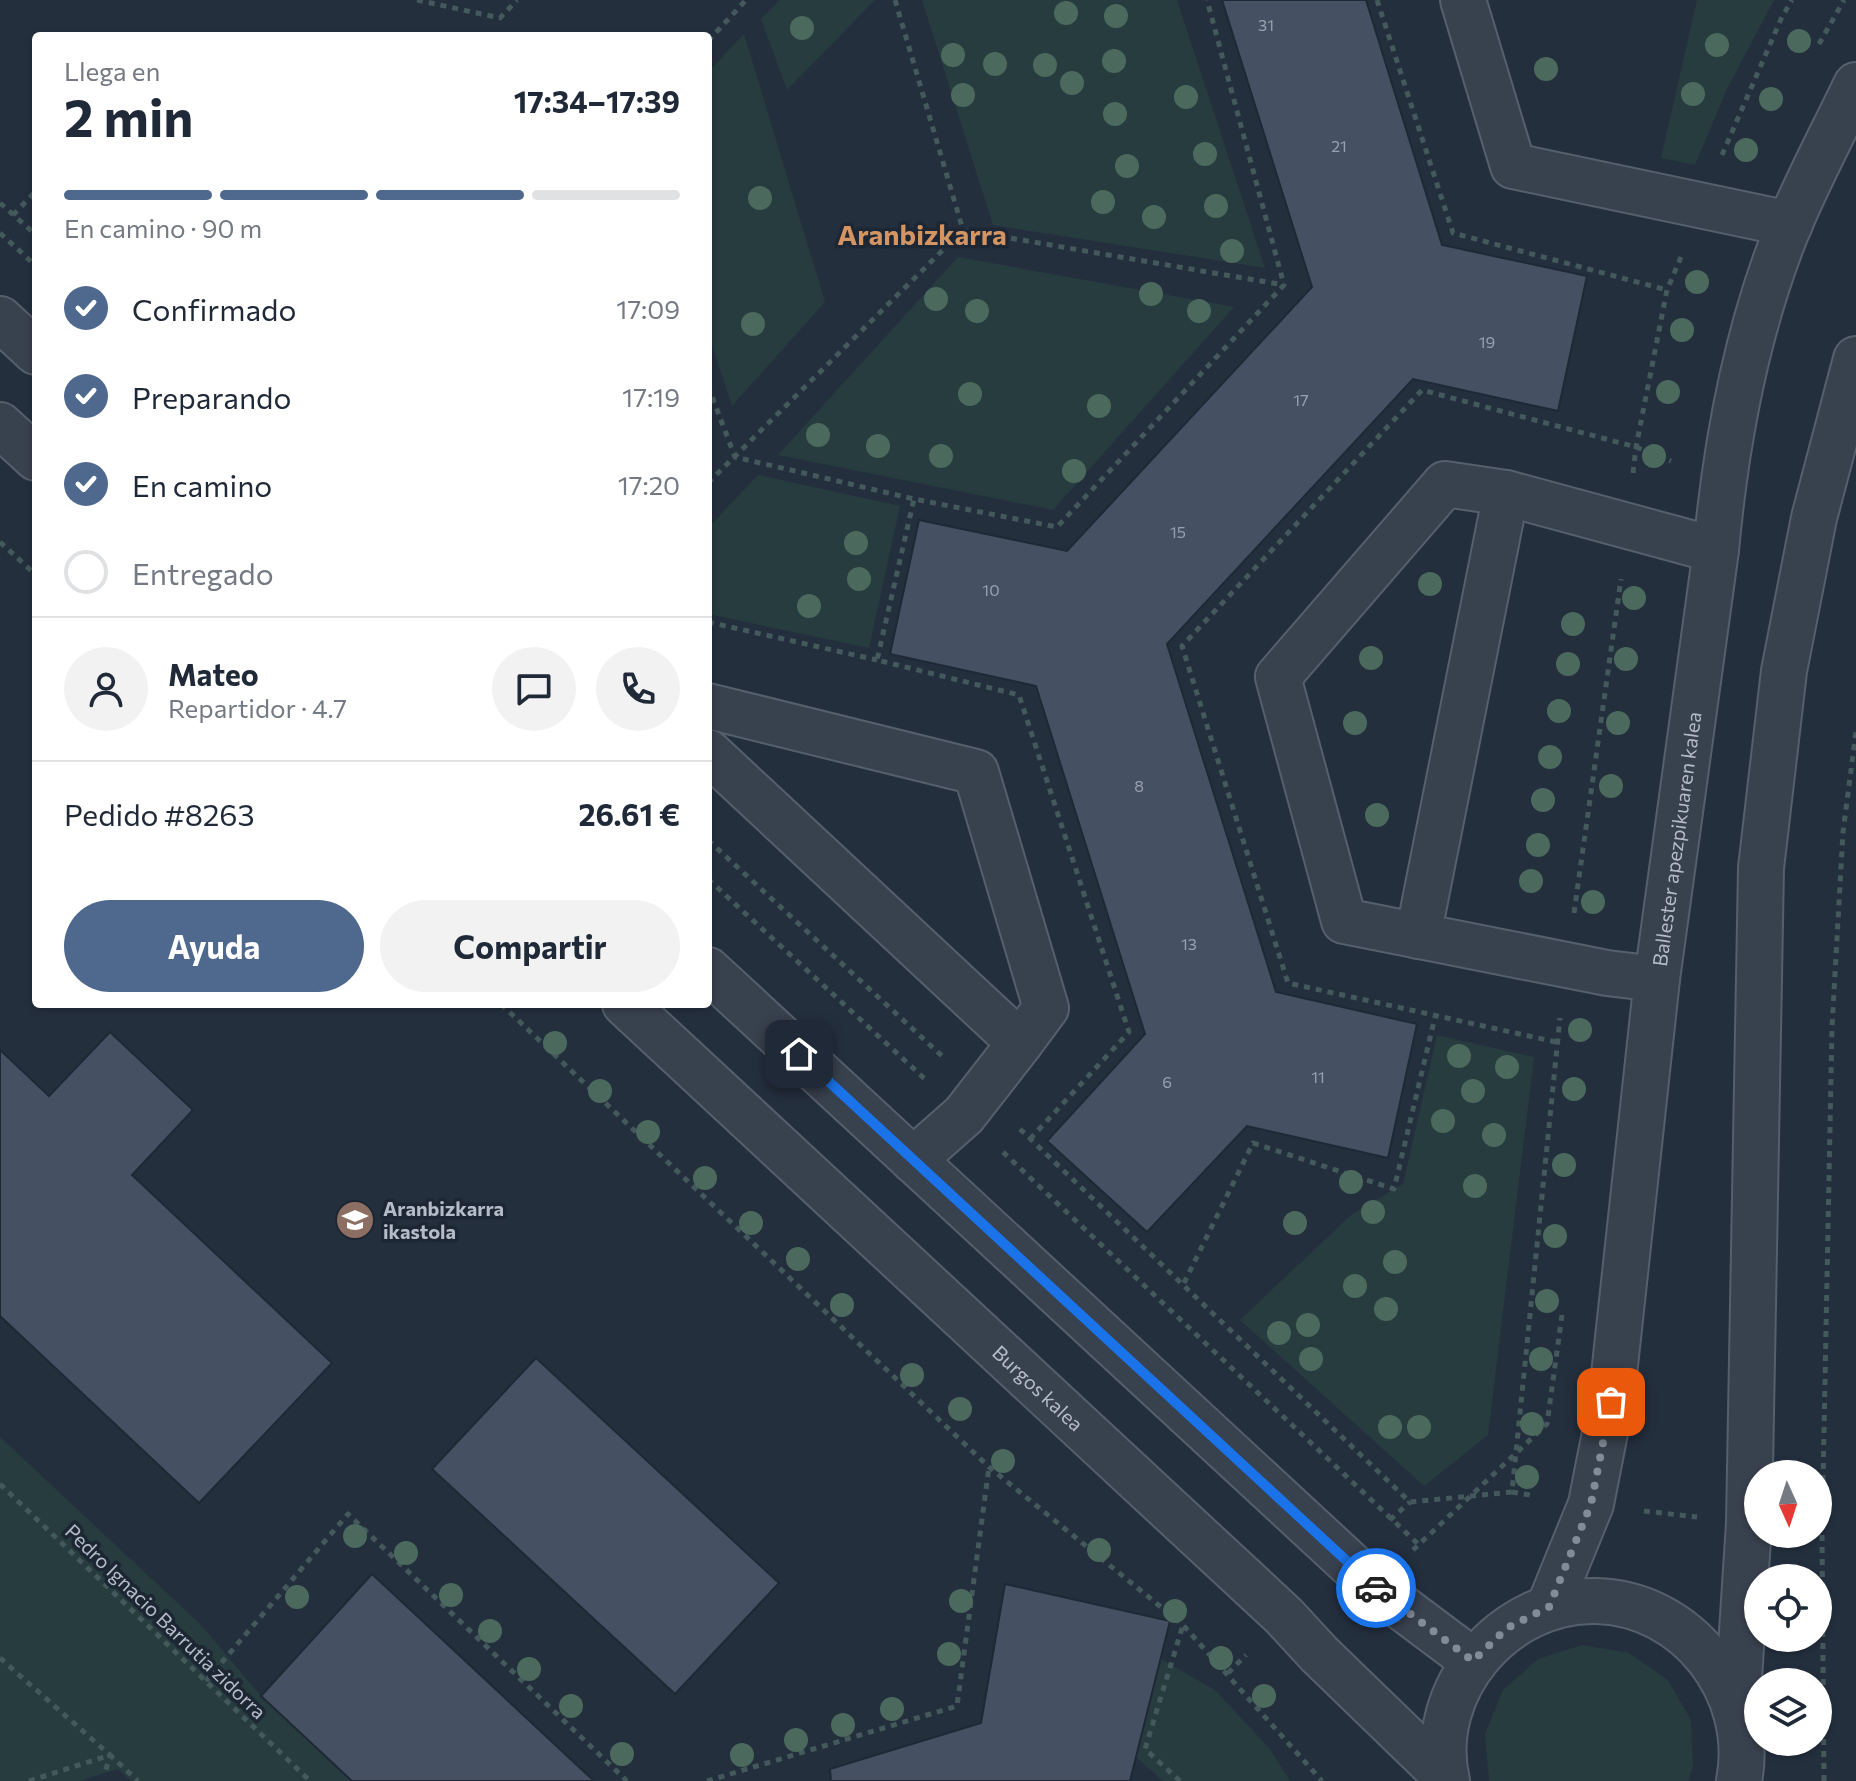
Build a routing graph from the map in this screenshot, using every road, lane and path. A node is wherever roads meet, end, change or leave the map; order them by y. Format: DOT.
graph roads {
  1 [pos="417,0"];
  2 [pos="517,0"];
  3 [pos="746,0"];
  4 [pos="895,0"];
  5 [pos="1207,0"];
  6 [pos="1463,0"];
  7 [pos="712,37"];
  8 [pos="1856,85"];
  9 [pos="32,195"];
  10 [pos="0,203"];
  11 [pos="13,215"];
  12 [pos="1790,224"];
  13 [pos="963,230"];
  14 [pos="32,232"];
  15 [pos="0,233"];
  16 [pos="32,262"];
  17 [pos="1284,285"];
  18 [pos="1856,359"];
  19 [pos="712,397"];
  20 [pos="1849,412"];
  21 [pos="0,425"];
  22 [pos="1636,447"];
  23 [pos="32,454"];
  24 [pos="735,457"];
  25 [pos="712,479"];
  26 [pos="1506,493"];
  27 [pos="914,499"];
  28 [pos="0,542"];
  29 [pos="1716,550"];
  30 [pos="32,571"];
  31 [pos="712,623"];
  32 [pos="877,660"];
  33 [pos="712,707"];
  34 [pos="1856,732"];
  35 [pos="712,756"];
  36 [pos="712,883"];
  37 [pos="1418,936"];
  38 [pos="712,974"];
  39 [pos="1657,979"];
  40 [pos="505,1008"];
  41 [pos="629,1008"];
  42 [pos="1435,1017"];
  43 [pos="1556,1042"];
  44 [pos="1020,1043"];
  45 [pos="964,1115"];
  46 [pos="1030,1139"];
  47 [pos="913,1160"];
  48 [pos="1184,1283"];
  49 [pos="1822,1460"];
  50 [pos="989,1467"];
  51 [pos="0,1484"];
  52 [pos="1418,1544"];
  53 [pos="1820,1548"];
  54 [pos="1549,1607"];
  55 [pos="1183,1625"];
  56 [pos="0,1658"];
  57 [pos="1473,1661"];
  58 [pos="206,1681"];
  59 [pos="1737,1709"];
  60 [pos="110,1755"];
  61 [pos="105,1773"];
  62 [pos="1446,1779"];
  63 [pos="29,1781"];
  64 [pos="138,1781"];
  65 [pos="310,1781"];
  66 [pos="627,1781"];
  67 [pos="707,1781"];
  68 [pos="1180,1781"];
  69 [pos="1322,1781"];
  70 [pos="1739,1781"];
  71 [pos="1824,1781"];
  1 -- 2 [label="path"];
  3 -- 7 [label="path"];
  4 -- 13 [label="path"];
  5 -- 17 [label="path"];
  6 -- 12 [label="street"];
  8 -- 12 [label="street, Ballester apezpikuaren kalea"];
  9 -- 11 [label="path"];
  10 -- 11 [label="path"];
  11 -- 14 [label="path"];
  12 -- 29 [label="street, Ballester apezpikuaren kalea"];
  13 -- 17 [label="path"];
  13 -- 24 [label="path"];
  15 -- 16 [label="path"];
  17 -- 27 [label="path"];
  18 -- 20 [label="street"];
  19 -- 24 [label="path"];
  20 -- 59 [label="street"];
  21 -- 23 [label="street"];
  22 -- 42 [label="path"];
  24 -- 25 [label="path"];
  24 -- 27 [label="path"];
  26 -- 29 [label="street"];
  26 -- 37 [label="street"];
  26 -- 37 [label="street"];
  27 -- 32 [label="path"];
  28 -- 30 [label="path"];
  29 -- 39 [label="street, Ballester apezpikuaren kalea"];
  31 -- 32 [label="path"];
  32 -- 46 [label="path"];
  33 -- 44 [label="street"];
  34 -- 49 [label="path"];
  35 -- 44 [label="street"];
  36 -- 45 [label="path"];
  37 -- 39 [label="street"];
  38 -- 47 [label="street"];
  39 -- 54 [label="street, Ballester apezpikuaren kalea"];
  40 -- 50 [label="path"];
  41 -- 62 [label="street, Burgos kalea"];
  42 -- 43 [label="path"];
  42 -- 48 [label="path"];
  44 -- 45 [label="street"];
  45 -- 47 [label="street"];
  45 -- 52 [label="path"];
  47 -- 57 [label="street"];
  50 -- 55 [label="path"];
  50 -- 67 [label="path"];
  51 -- 58 [label="path, Pedro Ignacio Barrutia zidorra"];
  53 -- 71 [label="path"];
  54 -- 57 [label="street"];
  54 -- 59 [label="street"];
  55 -- 68 [label="path"];
  55 -- 69 [label="path"];
  56 -- 60 [label="path"];
  57 -- 62 [label="street"];
  58 -- 65 [label="path, Pedro Ignacio Barrutia zidorra"];
  58 -- 66 [label="path"];
  59 -- 70 [label="street"];
  60 -- 61 [label="path"];
  60 -- 63 [label="path"];
  60 -- 64 [label="path"];
}
